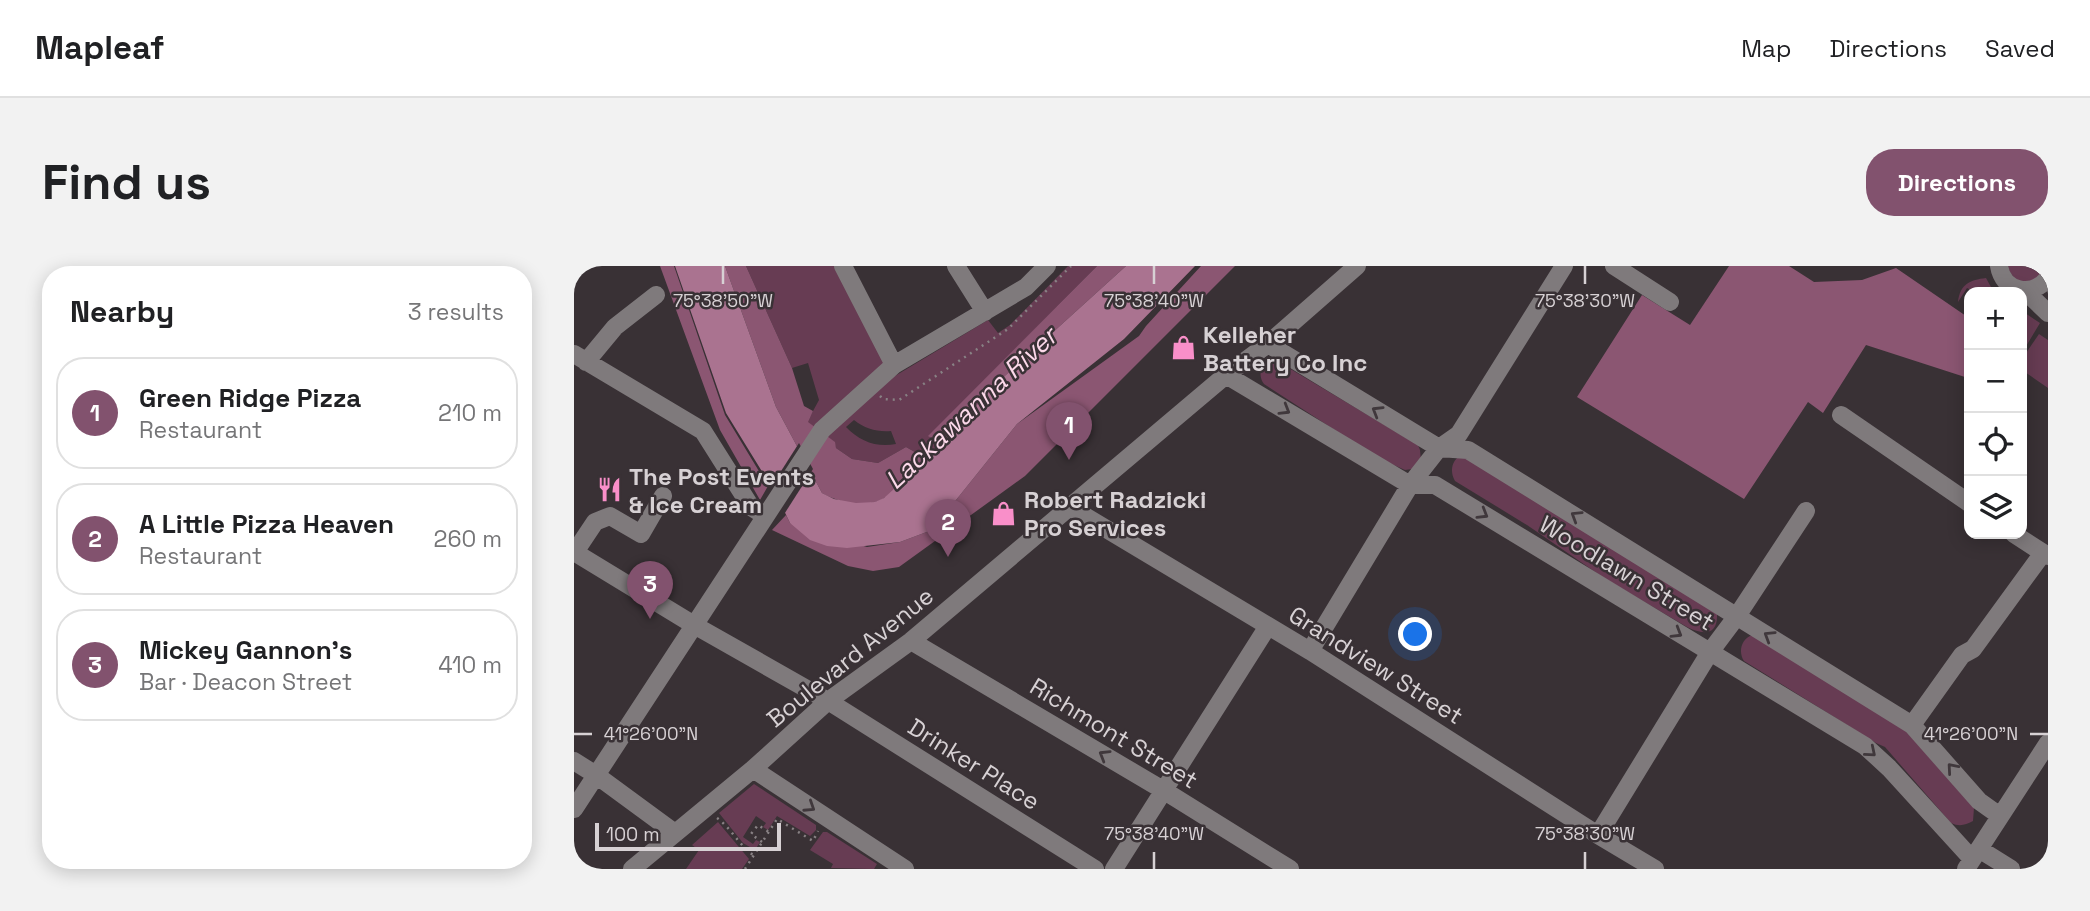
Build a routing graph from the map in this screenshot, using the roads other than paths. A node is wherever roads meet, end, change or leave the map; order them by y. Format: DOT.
graph roads {
  1 [pos="956,266"];
  2 [pos="1047,266"];
  3 [pos="1357,266"];
  4 [pos="1564,266"];
  5 [pos="1614,266"];
  6 [pos="1999,266"];
  7 [pos="850,269"];
  8 [pos="2048,278"];
  9 [pos="2012,287"];
  10 [pos="2027,290"];
  11 [pos="2027,293"];
  12 [pos="656,295"];
  13 [pos="1670,302"];
  14 [pos="985,312"];
  15 [pos="2048,313"];
  16 [pos="1268,344"];
  17 [pos="580,358"];
  18 [pos="894,365"];
  19 [pos="1226,374"];
  20 [pos="1841,415"];
  21 [pos="1439,448"];
  22 [pos="1410,485"];
  23 [pos="663,496"];
  24 [pos="1964,500"];
  25 [pos="1068,506"];
  26 [pos="1806,511"];
  27 [pos="765,516"];
  28 [pos="2022,539"];
  29 [pos="575,552"];
  30 [pos="2046,554"];
  31 [pos="1737,616"];
  32 [pos="694,625"];
  33 [pos="1268,626"];
  34 [pos="911,640"];
  35 [pos="1310,651"];
  36 [pos="1710,652"];
  37 [pos="828,701"];
  38 [pos="1912,725"];
  39 [pos="2048,743"];
  40 [pos="574,761"];
  41 [pos="753,769"];
  42 [pos="596,775"];
  43 [pos="1163,790"];
  44 [pos="574,809"];
  45 [pos="2000,816"];
  46 [pos="675,834"];
  47 [pos="1598,835"];
  48 [pos="1972,859"];
  49 [pos="881,862"];
  50 [pos="632,869"];
  51 [pos="905,869"];
  52 [pos="1095,869"];
  53 [pos="1114,869"];
  54 [pos="1290,869"];
  55 [pos="1655,869"];
  56 [pos="2011,869"];
  1 -- 14 [label="street"];
  2 -- 14 [label="street"];
  3 -- 16 [label="street, Boulevard Avenue"];
  4 -- 21 [label="street"];
  5 -- 13 [label="street"];
  6 -- 9 [label="street"];
  7 -- 18 [label="street"];
  8 -- 10 [label="street"];
  11 -- 15 [label="street"];
  12 -- 17 [label="street"];
  14 -- 18 [label="street"];
  16 -- 19 [label="street, Boulevard Avenue"];
  21 -- 16 [label="street, Woodlawn Street, one-way"];
  17 -- 27 [label="street"];
  18 -- 27 [label="street"];
  19 -- 22 [label="street, Woodlawn Street, one-way"];
  19 -- 25 [label="street, Boulevard Avenue"];
  20 -- 24 [label="street"];
  21 -- 22 [label="street"];
  31 -- 21 [label="street, Woodlawn Street, one-way"];
  22 -- 35 [label="street"];
  22 -- 36 [label="street, Woodlawn Street, one-way"];
  23 -- 29 [label="street"];
  25 -- 33 [label="street, Grandview Street"];
  25 -- 34 [label="street, Boulevard Avenue"];
  26 -- 31 [label="street"];
  27 -- 32 [label="street"];
  28 -- 30 [label="street"];
  29 -- 32 [label="street, Drinker Place"];
  30 -- 38 [label="street"];
  31 -- 36 [label="street"];
  38 -- 31 [label="street, Woodlawn Street, one-way"];
  32 -- 37 [label="street, Drinker Place"];
  32 -- 42 [label="street"];
  33 -- 35 [label="street, Grandview Street"];
  33 -- 43 [label="street"];
  34 -- 37 [label="street, Boulevard Avenue"];
  43 -- 34 [label="street, Richmont Street, one-way"];
  35 -- 47 [label="street, Grandview Street"];
  36 -- 47 [label="street"];
  36 -- 48 [label="street, Woodlawn Street, one-way"];
  37 -- 41 [label="street, Boulevard Avenue"];
  37 -- 52 [label="street, Drinker Place"];
  45 -- 38 [label="street, Woodlawn Street, one-way"];
  39 -- 45 [label="street"];
  40 -- 42 [label="street"];
  41 -- 46 [label="street, Boulevard Avenue"];
  41 -- 49 [label="street, one-way"];
  42 -- 44 [label="street"];
  42 -- 46 [label="street"];
  43 -- 53 [label="street"];
  43 -- 54 [label="street, Richmont Street"];
  45 -- 48 [label="street"];
  46 -- 50 [label="street, Boulevard Avenue"];
  47 -- 55 [label="street, Grandview Street"];
  48 -- 56 [label="street, Woodlawn Street"];
  49 -- 51 [label="street"];
}
